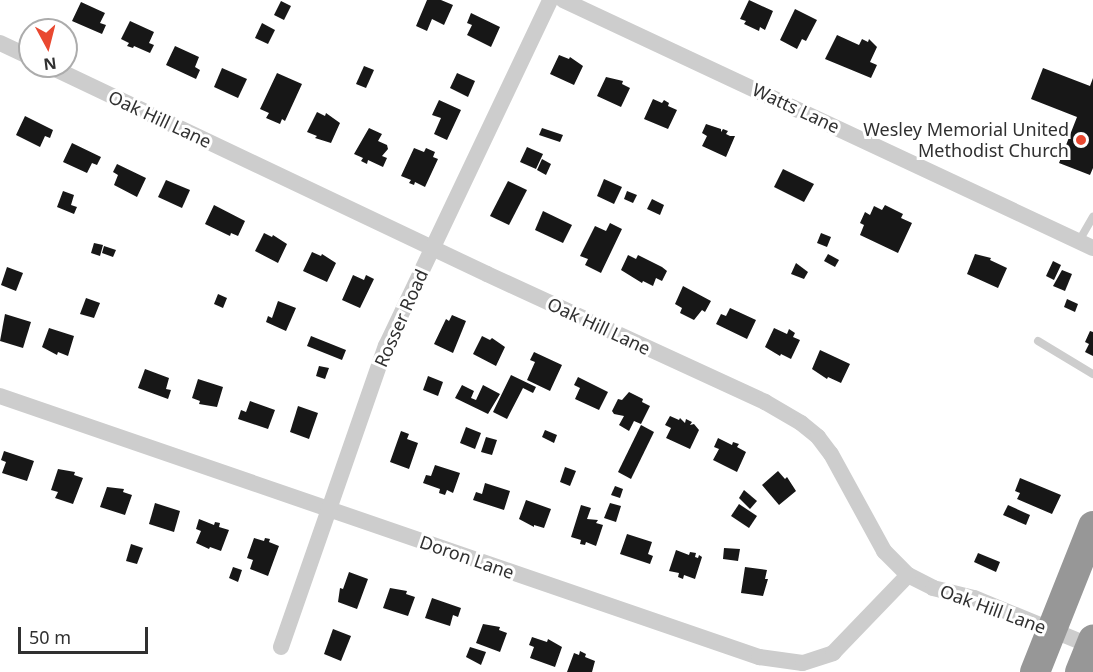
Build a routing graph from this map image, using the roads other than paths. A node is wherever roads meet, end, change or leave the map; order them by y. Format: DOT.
graph roads {
  1 [pos="550,0"];
  2 [pos="563,0"];
  3 [pos="0,43"];
  4 [pos="18,51"];
  5 [pos="74,78"];
  6 [pos="1093,217"];
  7 [pos="1086,244"];
  8 [pos="433,248"];
  9 [pos="1038,341"];
  10 [pos="1093,374"];
  11 [pos="0,396"];
  12 [pos="327,509"];
  13 [pos="1093,526"];
  14 [pos="908,575"];
  15 [pos="1052,630"];
  16 [pos="281,647"];
  17 [pos="1089,651"];
  18 [pos="1035,672"];
  1 -- 8 [label="street, Rosser Road"];
  2 -- 7 [label="street, Watts Lane"];
  3 -- 4 [label="street"];
  5 -- 8 [label="street, Oak Hill Lane"];
  6 -- 7 [label="lane"];
  8 -- 12 [label="street, Rosser Road"];
  8 -- 14 [label="street, Oak Hill Lane"];
  9 -- 10 [label="lane"];
  11 -- 12 [label="street, Doron Lane"];
  12 -- 14 [label="street, Doron Lane"];
  12 -- 16 [label="street, Rosser Road"];
  13 -- 15 [label="highway"];
  14 -- 15 [label="street, Oak Hill Lane"];
  15 -- 17 [label="street, Oak Hill Lane"];
  15 -- 18 [label="highway"];
}
